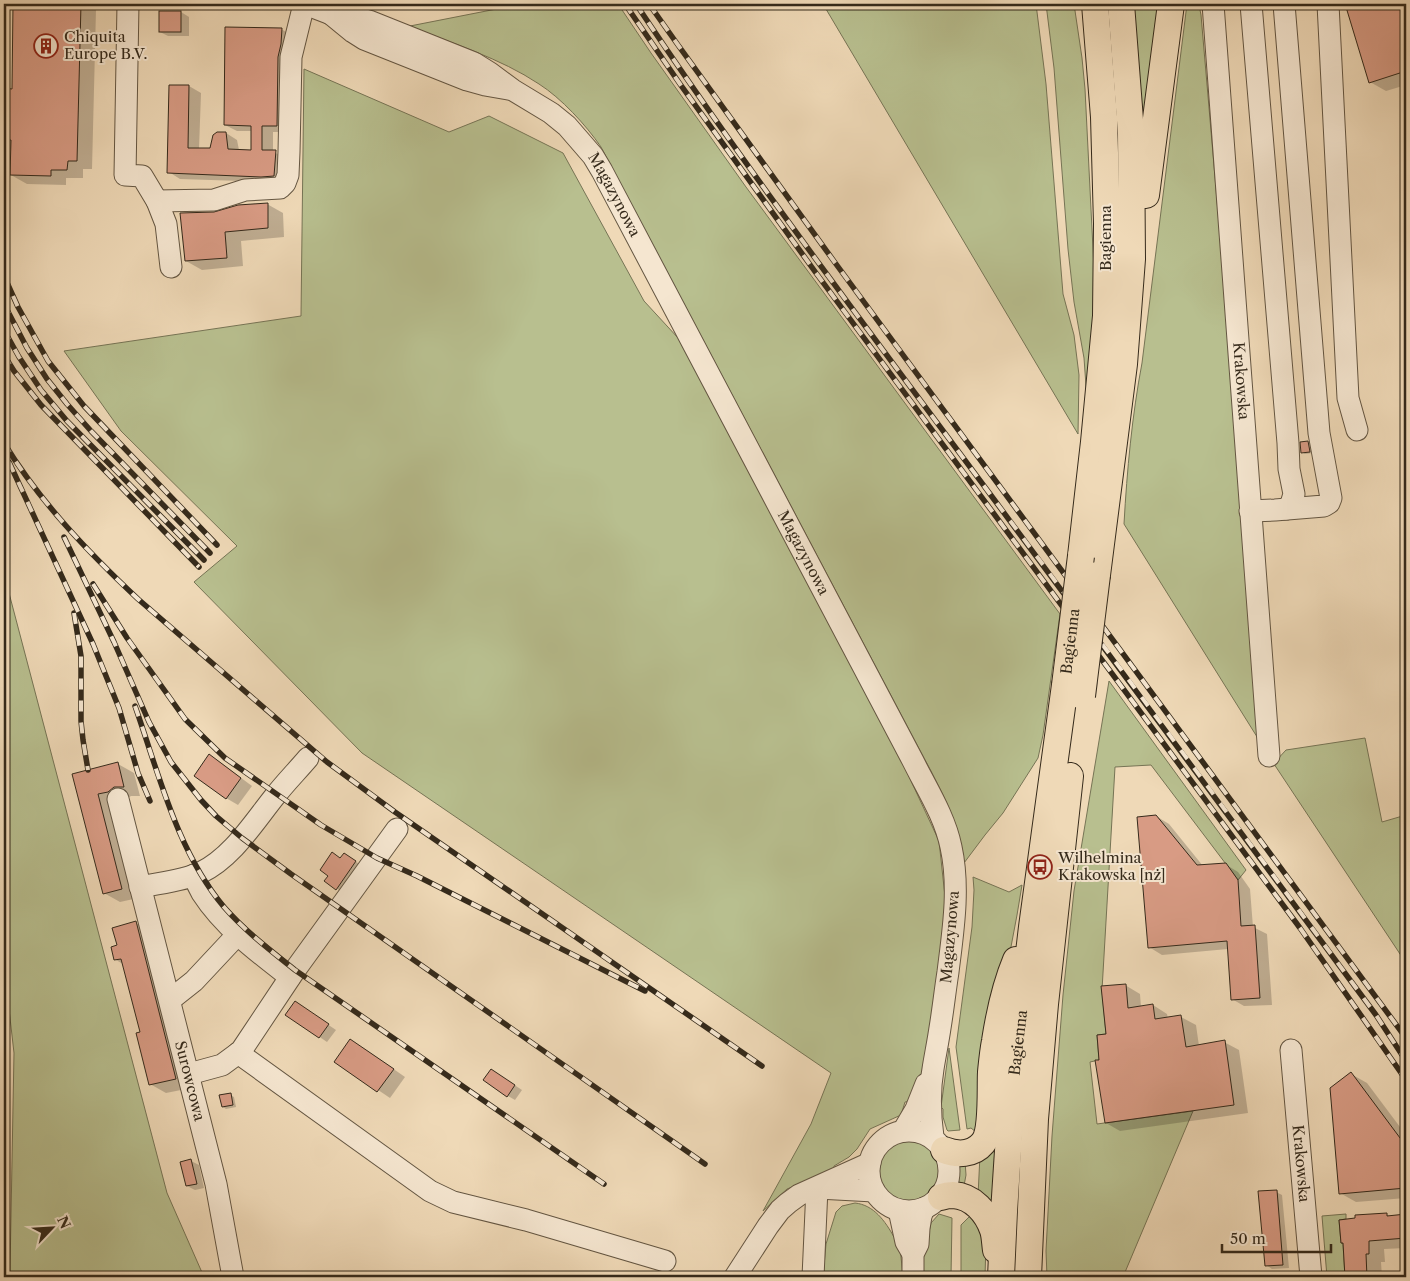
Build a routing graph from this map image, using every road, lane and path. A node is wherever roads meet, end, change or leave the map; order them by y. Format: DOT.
graph roads {
  1 [pos="128,4"];
  2 [pos="307,4"];
  3 [pos="1079,4"];
  4 [pos="1095,4"];
  5 [pos="1121,4"];
  6 [pos="1171,4"];
  7 [pos="1213,4"];
  8 [pos="1251,4"];
  9 [pos="1284,4"];
  10 [pos="1328,4"];
  11 [pos="339,12"];
  12 [pos="1104,116"];
  13 [pos="157,201"];
  14 [pos="1132,258"];
  15 [pos="171,267"];
  16 [pos="1357,430"];
  17 [pos="1286,509"];
  18 [pos="1250,511"];
  19 [pos="1091,551"];
  20 [pos="1073,691"];
  21 [pos="1269,756"];
  22 [pos="308,758"];
  23 [pos="118,799"];
  24 [pos="397,829"];
  25 [pos="194,875"];
  26 [pos="140,887"];
  27 [pos="1032,928"];
  28 [pos="238,934"];
  29 [pos="290,977"];
  30 [pos="170,1000"];
  31 [pos="1291,1050"];
  32 [pos="238,1053"];
  33 [pos="933,1070"];
  34 [pos="189,1074"];
  35 [pos="903,1131"];
  36 [pos="938,1144"];
  37 [pos="870,1163"];
  38 [pos="818,1188"];
  39 [pos="874,1191"];
  40 [pos="932,1202"];
  41 [pos="900,1210"];
  42 [pos="913,1254"];
  43 [pos="665,1261"];
  44 [pos="813,1276"];
  45 [pos="233,1277"];
  46 [pos="736,1277"];
  47 [pos="914,1277"];
  48 [pos="1000,1277"];
  49 [pos="1028,1277"];
  50 [pos="1311,1277"];
  1 -- 13 [label="street"];
  2 -- 11 [label="street, Magazynowa"];
  2 -- 13 [label="street"];
  3 -- 12 [label="main road"];
  4 -- 12 [label="main road, Bagienna"];
  5 -- 14 [label="main road, Bagienna"];
  6 -- 14 [label="main road"];
  7 -- 18 [label="street, Krakowska"];
  8 -- 17 [label="street"];
  9 -- 17 [label="street"];
  10 -- 16 [label="street"];
  11 -- 33 [label="street, Magazynowa"];
  12 -- 19 [label="main road, Bagienna"];
  13 -- 15 [label="street"];
  14 -- 19 [label="main road, Bagienna"];
  17 -- 18 [label="street"];
  18 -- 21 [label="street, Krakowska"];
  19 -- 20 [label="main road, Bagienna, bridge"];
  19 -- 20 [label="main road, Bagienna, bridge"];
  20 -- 27 [label="main road, Bagienna"];
  20 -- 49 [label="main road, Bagienna"];
  22 -- 25 [label="street"];
  23 -- 26 [label="street, Surowcowa"];
  24 -- 29 [label="street"];
  25 -- 26 [label="street"];
  25 -- 28 [label="street"];
  26 -- 30 [label="street, Surowcowa"];
  27 -- 36 [label="main road"];
  27 -- 48 [label="main road, Bagienna"];
  28 -- 29 [label="street"];
  28 -- 30 [label="street"];
  29 -- 32 [label="street"];
  30 -- 34 [label="street, Surowcowa"];
  31 -- 50 [label="street, Krakowska"];
  32 -- 34 [label="street"];
  32 -- 43 [label="street"];
  33 -- 35 [label="street, Magazynowa"];
  33 -- 36 [label="street, Magazynowa"];
  34 -- 45 [label="street, Surowcowa"];
  35 -- 36 [label="street"];
  35 -- 37 [label="street"];
  36 -- 40 [label="street"];
  37 -- 38 [label="street"];
  37 -- 39 [label="street"];
  38 -- 39 [label="street"];
  38 -- 44 [label="street"];
  38 -- 46 [label="street"];
  39 -- 41 [label="street"];
  40 -- 41 [label="street"];
  40 -- 42 [label="street"];
  40 -- 48 [label="main road"];
  41 -- 42 [label="street"];
  42 -- 47 [label="street"];
}
